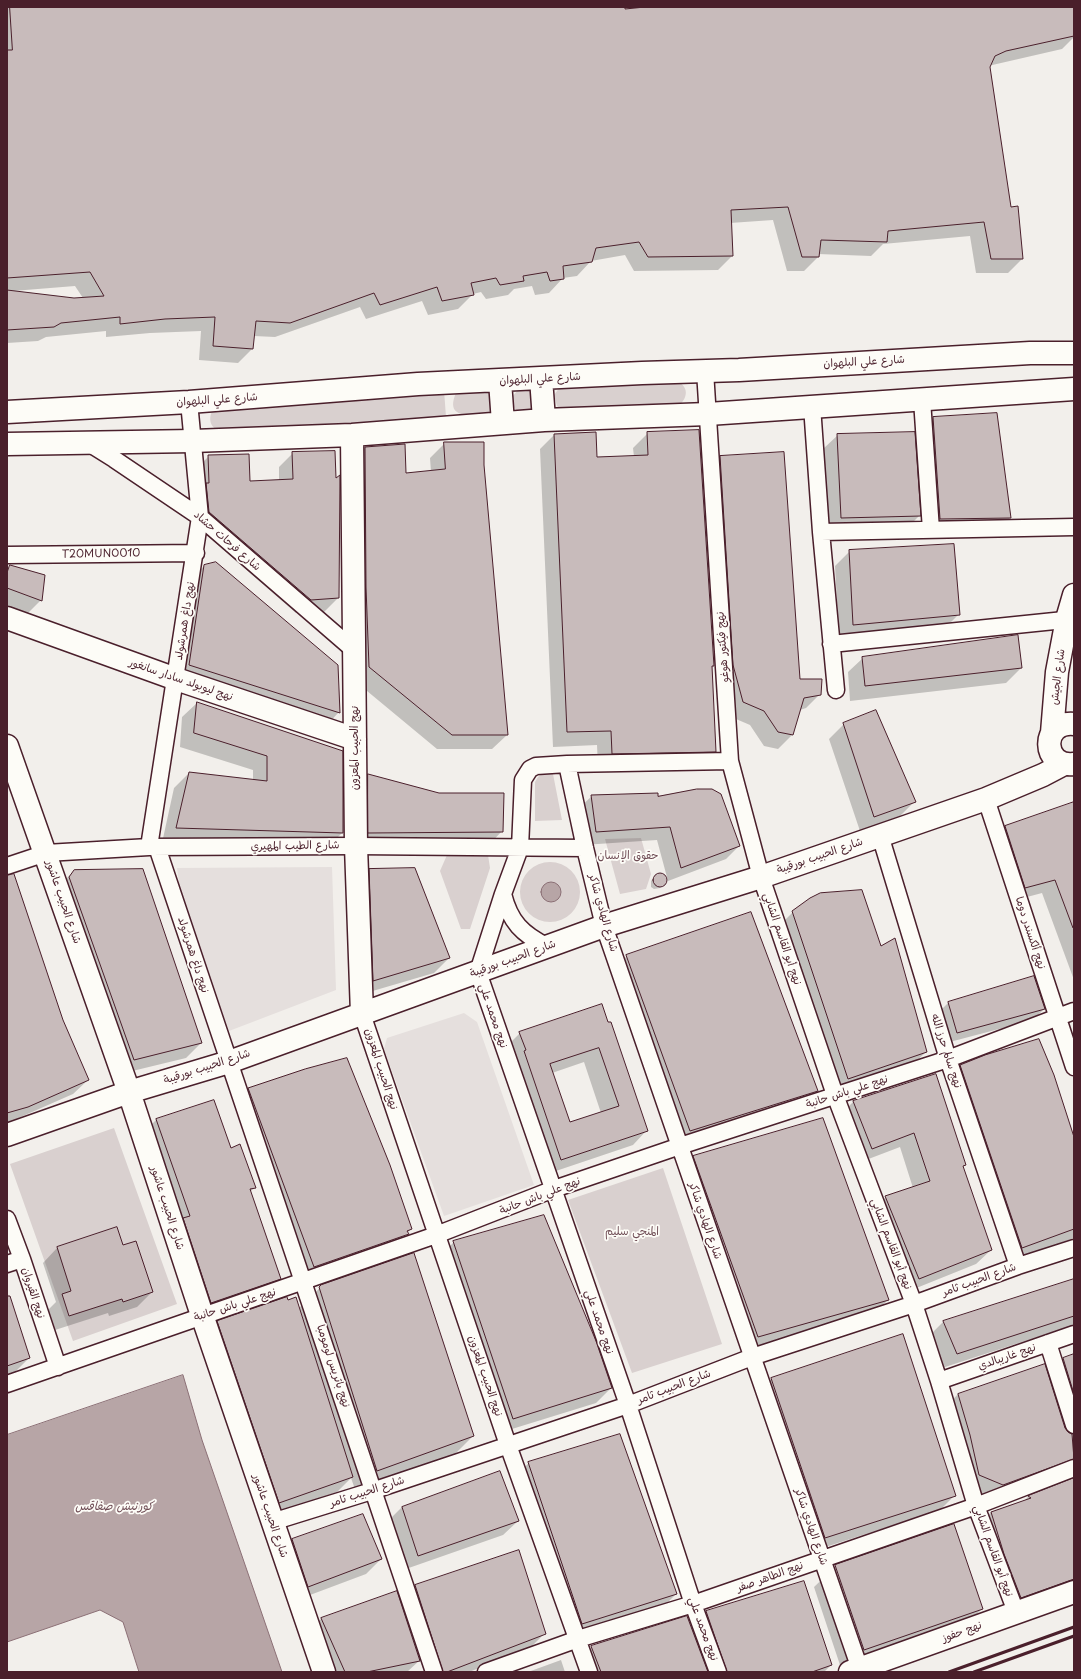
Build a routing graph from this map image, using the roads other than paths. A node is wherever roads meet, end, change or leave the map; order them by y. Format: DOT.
graph roads {
  1 [pos="1074,353"];
  2 [pos="706,371"];
  3 [pos="541,378"];
  4 [pos="500,381"];
  5 [pos="1074,389"];
  6 [pos="922,400"];
  7 [pos="189,402"];
  8 [pos="812,406"];
  9 [pos="7,412"];
  10 [pos="708,414"];
  11 [pos="544,420"];
  12 [pos="503,422"];
  13 [pos="352,435"];
  14 [pos="193,441"];
  15 [pos="7,444"];
  16 [pos="90,444"];
  17 [pos="200,517"];
  18 [pos="1074,527"];
  19 [pos="931,530"];
  20 [pos="821,532"];
  21 [pos="196,553"];
  22 [pos="7,555"];
  23 [pos="1072,608"];
  24 [pos="7,618"];
  25 [pos="831,644"];
  26 [pos="355,651"];
  27 [pos="176,679"];
  28 [pos="836,690"];
  29 [pos="1074,724"];
  30 [pos="1051,736"];
  31 [pos="355,739"];
  32 [pos="7,746"];
  33 [pos="730,761"];
  34 [pos="567,764"];
  35 [pos="1069,764"];
  36 [pos="1019,785"];
  37 [pos="986,799"];
  38 [pos="880,835"];
  39 [pos="356,846"];
  40 [pos="153,847"];
  41 [pos="520,848"];
  42 [pos="585,848"];
  43 [pos="46,853"];
  44 [pos="7,866"];
  45 [pos="761,877"];
  46 [pos="503,894"];
  47 [pos="604,926"];
  48 [pos="548,947"];
  49 [pos="478,972"];
  50 [pos="1074,1011"];
  51 [pos="362,1014"];
  52 [pos="1058,1017"];
  53 [pos="948,1059"];
  54 [pos="229,1062"];
  55 [pos="1074,1066"];
  56 [pos="129,1092"];
  57 [pos="835,1095"];
  58 [pos="7,1135"];
  59 [pos="680,1146"];
  60 [pos="554,1189"];
  61 [pos="7,1219"];
  62 [pos="436,1235"];
  63 [pos="1074,1248"];
  64 [pos="22,1259"];
  65 [pos="7,1264"];
  66 [pos="1018,1266"];
  67 [pos="305,1282"];
  68 [pos="914,1304"];
  69 [pos="202,1315"];
  70 [pos="1074,1334"];
  71 [pos="1048,1343"];
  72 [pos="752,1357"];
  73 [pos="58,1367"];
  74 [pos="939,1381"];
  75 [pos="7,1384"];
  76 [pos="628,1405"];
  77 [pos="1074,1425"];
  78 [pos="508,1445"];
  79 [pos="1074,1468"];
  80 [pos="375,1490"];
  81 [pos="976,1506"];
  82 [pos="272,1522"];
  83 [pos="822,1558"];
  84 [pos="1074,1592"];
  85 [pos="693,1604"];
  86 [pos="1016,1612"];
  87 [pos="578,1639"];
  88 [pos="857,1671"];
  89 [pos="324,1672"];
  90 [pos="434,1672"];
  91 [pos="486,1672"];
  92 [pos="589,1672"];
  93 [pos="718,1672"];
  1 -- 2 [label="street, شارع علي البلهوان"];
  2 -- 3 [label="street, شارع علي البلهوان"];
  2 -- 10 [label="street, نهج فيكتور هوغو"];
  3 -- 4 [label="street, شارع علي البلهوان"];
  3 -- 11 [label="street"];
  4 -- 7 [label="street, شارع علي البلهوان"];
  4 -- 12 [label="street"];
  5 -- 6 [label="street"];
  6 -- 8 [label="street"];
  6 -- 19 [label="street"];
  7 -- 9 [label="street, شارع علي البلهوان"];
  7 -- 14 [label="street, نهج داغ همرشولد"];
  8 -- 10 [label="street"];
  8 -- 20 [label="street"];
  10 -- 11 [label="street"];
  10 -- 33 [label="street, نهج فيكتور هوغو"];
  11 -- 12 [label="street"];
  12 -- 13 [label="street"];
  13 -- 14 [label="street"];
  13 -- 26 [label="street, نهج الحبيب المعزون"];
  14 -- 16 [label="street"];
  14 -- 17 [label="street, نهج داغ همرشولد"];
  15 -- 16 [label="street"];
  16 -- 17 [label="street, شارع فرحات حشاد"];
  17 -- 21 [label="street, نهج داغ همرشولد"];
  17 -- 26 [label="street, شارع فرحات حشاد"];
  18 -- 19 [label="street"];
  19 -- 20 [label="street"];
  20 -- 25 [label="street"];
  21 -- 22 [label="street, T20MUN0010"];
  21 -- 27 [label="street, نهج داغ همرشولد"];
  23 -- 25 [label="street"];
  23 -- 30 [label="street, شارع الجيش"];
  24 -- 27 [label="street, نهج ليوبولد سادار سانغور"];
  25 -- 28 [label="street"];
  26 -- 31 [label="street, نهج الحبيب المعزون"];
  27 -- 31 [label="street, نهج ليوبولد سادار سانغور"];
  27 -- 40 [label="street, نهج داغ همرشولد"];
  29 -- 30 [label="street"];
  30 -- 35 [label="street"];
  30 -- 36 [label="street"];
  31 -- 39 [label="street, نهج الحبيب المعزون"];
  32 -- 43 [label="street, شارع الحبيب عاشور"];
  33 -- 34 [label="street"];
  33 -- 45 [label="street, نهج فيكتور هوغو"];
  34 -- 41 [label="street"];
  34 -- 42 [label="street, شارع الهادي شاكر"];
  35 -- 36 [label="street, شارع الحبيب بورقيبة"];
  36 -- 37 [label="street, شارع الحبيب بورقيبة"];
  37 -- 38 [label="street, شارع الحبيب بورقيبة"];
  37 -- 52 [label="street, نهج ألكسندر دوما"];
  38 -- 45 [label="street, شارع الحبيب بورقيبة"];
  38 -- 53 [label="street, نهج سالم حرز الله"];
  39 -- 40 [label="street, شارع الطيب المهيري"];
  39 -- 41 [label="street, شارع الطيب المهيري"];
  39 -- 51 [label="street, نهج الحبيب المعزون"];
  40 -- 43 [label="street, شارع الطيب المهيري"];
  40 -- 54 [label="street, نهج داغ همرشولد"];
  41 -- 42 [label="street, شارع الطيب المهيري"];
  41 -- 46 [label="street"];
  42 -- 47 [label="street, شارع الهادي شاكر"];
  43 -- 44 [label="street, شارع الطيب المهيري"];
  43 -- 56 [label="street, شارع الحبيب عاشور"];
  45 -- 47 [label="street, شارع الحبيب بورقيبة"];
  45 -- 57 [label="street, نهج أبو القاسم الشابي"];
  46 -- 48 [label="street"];
  46 -- 49 [label="street"];
  47 -- 48 [label="street, شارع الحبيب بورقيبة"];
  47 -- 59 [label="street, شارع الهادي شاكر"];
  48 -- 49 [label="street, شارع الحبيب بورقيبة"];
  49 -- 51 [label="street, شارع الحبيب بورقيبة"];
  49 -- 60 [label="street, نهج محمد علي"];
  50 -- 52 [label="street, نهج علي باش حانبة"];
  51 -- 54 [label="street, شارع الحبيب بورقيبة"];
  51 -- 62 [label="street, نهج الحبيب المعزون"];
  52 -- 53 [label="street, نهج علي باش حانبة"];
  52 -- 55 [label="street, نهج ألكسندر دوما"];
  53 -- 57 [label="street, نهج علي باش حانبة"];
  53 -- 66 [label="street, نهج سالم حرز الله"];
  54 -- 56 [label="street, شارع الحبيب بورقيبة"];
  54 -- 67 [label="street, نهج باتريس لومومبا"];
  56 -- 58 [label="street, شارع الحبيب بورقيبة"];
  56 -- 69 [label="street, شارع الحبيب عاشور"];
  57 -- 59 [label="street, نهج علي باش حانبة"];
  57 -- 68 [label="street, نهج أبو القاسم الشابي"];
  59 -- 60 [label="street, نهج علي باش حانبة"];
  59 -- 72 [label="street, شارع الهادي شاكر"];
  60 -- 62 [label="street, نهج علي باش حانبة"];
  60 -- 76 [label="street, نهج محمد علي"];
  61 -- 64 [label="street, نهج القيروان"];
  62 -- 67 [label="street, نهج علي باش حانبة"];
  62 -- 78 [label="street, نهج الحبيب المعزون"];
  63 -- 66 [label="street, شارع الحبيب ثامر"];
  64 -- 65 [label="street"];
  64 -- 73 [label="street, نهج القيروان"];
  66 -- 68 [label="street, شارع الحبيب ثامر"];
  67 -- 69 [label="street, نهج علي باش حانبة"];
  67 -- 80 [label="street, نهج باتريس لومومبا"];
  68 -- 72 [label="street, شارع الحبيب ثامر"];
  68 -- 74 [label="street, نهج أبو القاسم الشابي"];
  69 -- 73 [label="street, نهج علي باش حانبة"];
  69 -- 82 [label="street, شارع الحبيب عاشور"];
  70 -- 71 [label="street, نهج غاريبالدي"];
  71 -- 74 [label="street, نهج غاريبالدي"];
  71 -- 77 [label="street"];
  72 -- 76 [label="street, شارع الحبيب ثامر"];
  72 -- 83 [label="street, شارع الهادي شاكر"];
  73 -- 75 [label="street, نهج علي باش حانبة"];
  74 -- 81 [label="street, نهج أبو القاسم الشابي"];
  76 -- 78 [label="street, شارع الحبيب ثامر"];
  76 -- 85 [label="street, نهج محمد علي"];
  78 -- 80 [label="street, شارع الحبيب ثامر"];
  78 -- 87 [label="street, نهج الحبيب المعزون"];
  79 -- 81 [label="street, نهج الطاهر صفر"];
  80 -- 82 [label="street, شارع الحبيب ثامر"];
  80 -- 90 [label="street, نهج باتريس لومومبا"];
  81 -- 83 [label="street, نهج الطاهر صفر"];
  81 -- 86 [label="street, نهج أبو القاسم الشابي"];
  82 -- 89 [label="street, شارع الحبيب عاشور"];
  83 -- 85 [label="street, نهج الطاهر صفر"];
  83 -- 88 [label="street, شارع الهادي شاكر"];
  84 -- 86 [label="street, نهج حفوز"];
  85 -- 87 [label="street, نهج الطاهر صفر"];
  85 -- 93 [label="street, نهج محمد علي"];
  86 -- 88 [label="street, نهج حفوز"];
  87 -- 91 [label="street, نهج الطاهر صفر"];
  87 -- 92 [label="street, نهج الحبيب المعزون"];
}
